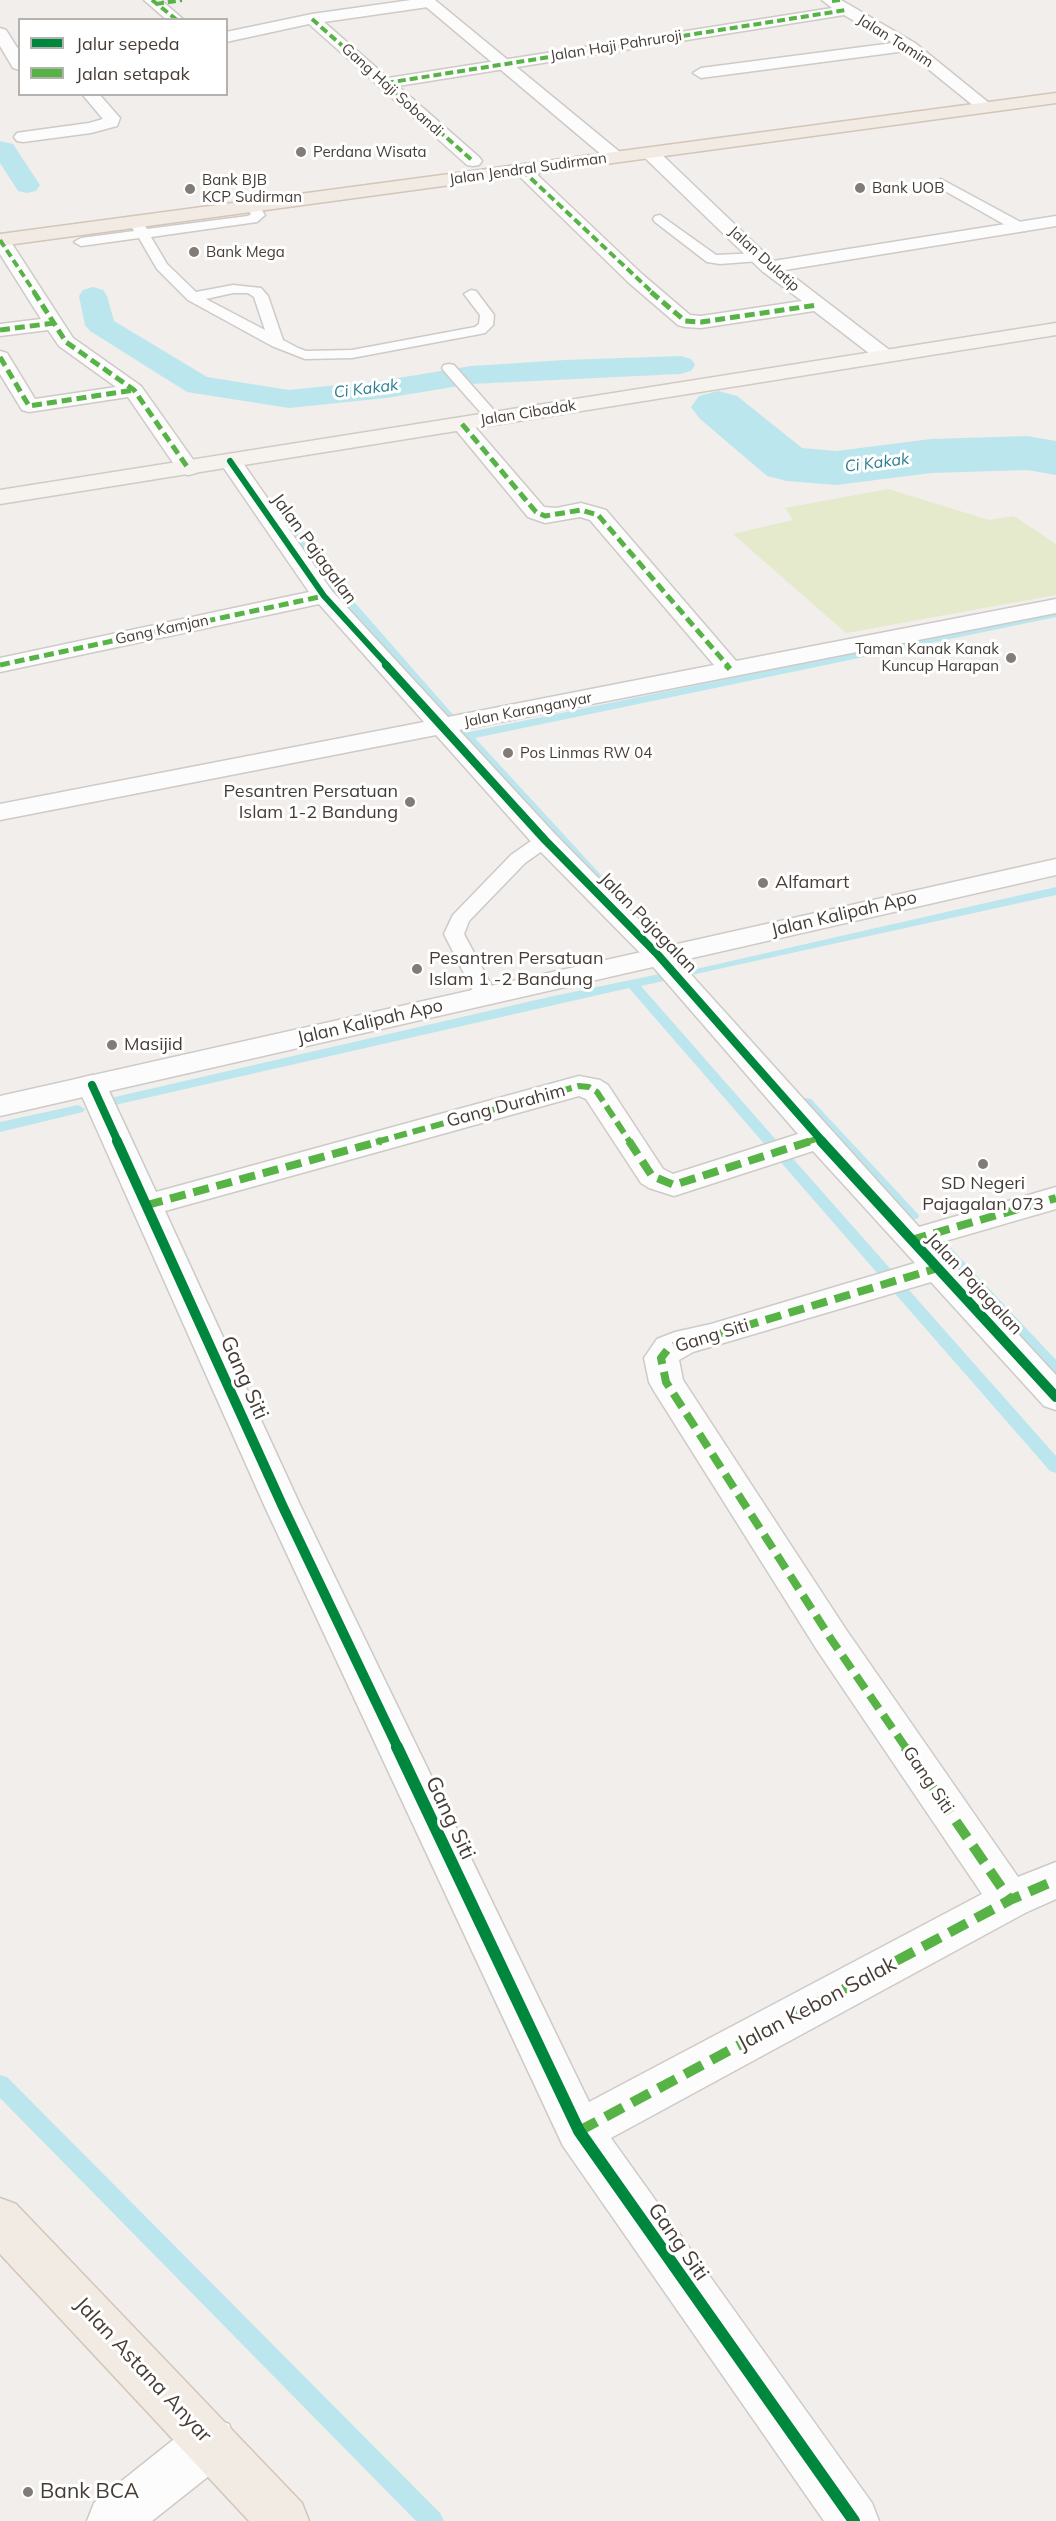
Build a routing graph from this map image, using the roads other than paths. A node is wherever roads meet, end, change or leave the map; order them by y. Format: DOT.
graph roads {
  1 [pos="182,0"];
  2 [pos="427,1"];
  3 [pos="154,2"];
  4 [pos="837,3"];
  5 [pos="174,18"];
  6 [pos="312,19"];
  7 [pos="0,33"];
  8 [pos="228,37"];
  9 [pos="909,46"];
  10 [pos="18,62"];
  11 [pos="503,63"];
  12 [pos="0,65"];
  13 [pos="18,65"];
  14 [pos="701,74"];
  15 [pos="386,83"];
  16 [pos="92,96"];
  17 [pos="1056,98"];
  18 [pos="986,107"];
  19 [pos="23,137"];
  20 [pos="650,153"];
  21 [pos="615,157"];
  22 [pos="472,161"];
  23 [pos="522,170"];
  24 [pos="941,183"];
  25 [pos="660,219"];
  26 [pos="1056,221"];
  27 [pos="138,227"];
  28 [pos="1021,228"];
  29 [pos="0,240"];
  30 [pos="81,242"];
  31 [pos="764,262"];
  32 [pos="471,294"];
  33 [pos="193,297"];
  34 [pos="817,305"];
  35 [pos="54,322"];
  36 [pos="1056,329"];
  37 [pos="0,330"];
  38 [pos="277,343"];
  39 [pos="885,356"];
  40 [pos="0,357"];
  41 [pos="453,372"];
  42 [pos="135,390"];
  43 [pos="494,419"];
  44 [pos="462,424"];
  45 [pos="230,461"];
  46 [pos="188,468"];
  47 [pos="0,497"];
  48 [pos="324,596"];
  49 [pos="1056,606"];
  50 [pos="0,665"];
  51 [pos="730,669"];
  52 [pos="442,727"];
  53 [pos="0,812"];
  54 [pos="544,840"];
  55 [pos="1056,867"];
  56 [pos="658,955"];
  57 [pos="486,996"];
  58 [pos="92,1085"];
  59 [pos="0,1106"];
  60 [pos="819,1138"];
  61 [pos="1056,1198"];
  62 [pos="147,1205"];
  63 [pos="911,1240"];
  64 [pos="938,1268"];
  65 [pos="1056,1397"];
  66 [pos="1056,1880"];
  67 [pos="1010,1900"];
  68 [pos="579,2131"];
  69 [pos="0,2220"];
  70 [pos="211,2442"];
  71 [pos="112,2521"];
  72 [pos="284,2521"];
  73 [pos="854,2521"];
  1 -- 3 [label="street"];
  2 -- 6 [label="street"];
  2 -- 11 [label="street"];
  3 -- 5 [label="street"];
  4 -- 9 [label="street, Jalan Tamim"];
  4 -- 11 [label="street, Jalan Haji Pahruroji"];
  6 -- 8 [label="street"];
  6 -- 15 [label="street, Gang Haji Sobandi"];
  7 -- 10 [label="street"];
  9 -- 14 [label="street"];
  9 -- 18 [label="street, Jalan Tamim"];
  11 -- 15 [label="street, Jalan Haji Pahruroji"];
  11 -- 21 [label="street"];
  12 -- 13 [label="street"];
  15 -- 22 [label="street, Gang Haji Sobandi"];
  16 -- 19 [label="street"];
  17 -- 18 [label="main road, Jalan Jendral Sudirman"];
  18 -- 20 [label="main road, Jalan Jendral Sudirman"];
  20 -- 21 [label="main road, Jalan Jendral Sudirman"];
  20 -- 31 [label="street, Jalan Dulatip"];
  21 -- 23 [label="main road, Jalan Jendral Sudirman"];
  23 -- 27 [label="main road, Jalan Jendral Sudirman"];
  23 -- 34 [label="street"];
  24 -- 28 [label="lane"];
  25 -- 31 [label="lane"];
  26 -- 28 [label="street"];
  27 -- 29 [label="main road, Jalan Jendral Sudirman"];
  27 -- 30 [label="lane"];
  27 -- 33 [label="lane"];
  28 -- 31 [label="street"];
  29 -- 35 [label="street"];
  31 -- 34 [label="street, Jalan Dulatip"];
  32 -- 38 [label="lane"];
  33 -- 38 [label="lane"];
  33 -- 38 [label="lane"];
  34 -- 39 [label="street, Jalan Dulatip"];
  35 -- 37 [label="street"];
  35 -- 42 [label="street"];
  36 -- 39 [label="main road, Jalan Cibadak"];
  39 -- 43 [label="main road, Jalan Cibadak"];
  40 -- 42 [label="street"];
  41 -- 43 [label="lane"];
  42 -- 46 [label="street"];
  43 -- 44 [label="main road, Jalan Cibadak"];
  44 -- 45 [label="main road, Jalan Cibadak"];
  44 -- 51 [label="street"];
  45 -- 46 [label="main road, Jalan Cibadak"];
  45 -- 48 [label="street, Jalan Pajagalan"];
  46 -- 47 [label="main road, Jalan Cibadak"];
  48 -- 50 [label="street, Gang Kamjan"];
  48 -- 52 [label="street, Jalan Pajagalan"];
  49 -- 51 [label="street, Jalan Karanganyar"];
  51 -- 52 [label="street, Jalan Karanganyar"];
  52 -- 53 [label="street, Jalan Karanganyar"];
  52 -- 54 [label="street, Jalan Pajagalan"];
  54 -- 56 [label="street, Jalan Pajagalan"];
  54 -- 57 [label="lane"];
  55 -- 56 [label="street, Jalan Kalipah Apo"];
  56 -- 57 [label="street, Jalan Kalipah Apo"];
  56 -- 60 [label="street, Jalan Pajagalan"];
  57 -- 58 [label="street, Jalan Kalipah Apo"];
  58 -- 59 [label="street, Jalan Kalipah Apo"];
  58 -- 62 [label="street, Gang Siti"];
  60 -- 62 [label="street, Gang Durahim"];
  60 -- 63 [label="street, Jalan Pajagalan"];
  61 -- 63 [label="street"];
  62 -- 68 [label="street, Gang Siti"];
  63 -- 64 [label="street, Jalan Pajagalan"];
  64 -- 65 [label="street, Jalan Pajagalan"];
  64 -- 67 [label="street, Gang Siti"];
  66 -- 67 [label="street, Jalan Kebon Salak"];
  67 -- 68 [label="street, Jalan Kebon Salak"];
  68 -- 73 [label="street, Gang Siti"];
  69 -- 70 [label="main road, Jalan Astana Anyar"];
  70 -- 71 [label="street"];
  70 -- 72 [label="main road, Jalan Astana Anyar"];
}
